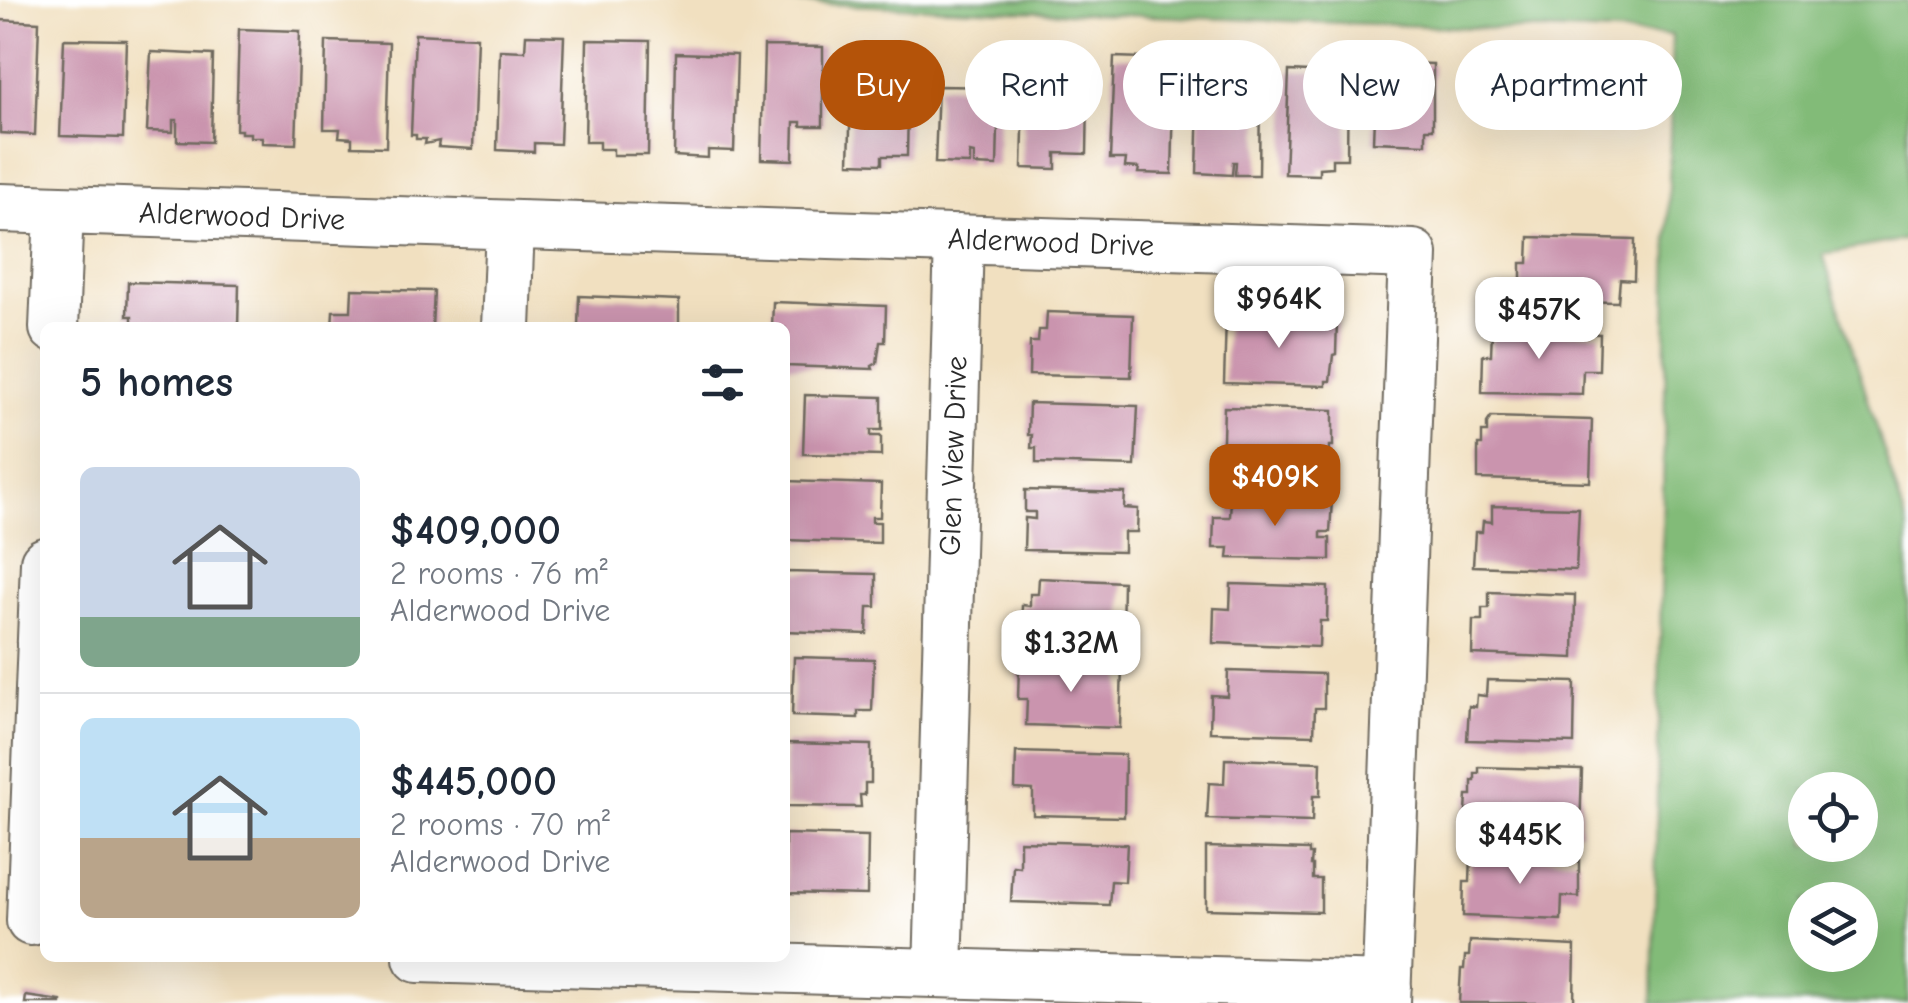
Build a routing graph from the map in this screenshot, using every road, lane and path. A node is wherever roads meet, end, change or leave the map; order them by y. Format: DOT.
graph roads {
  1 [pos="0,208"];
  2 [pos="59,210"];
  3 [pos="510,225"];
  4 [pos="959,239"];
  5 [pos="54,322"];
  6 [pos="506,322"];
  7 [pos="40,652"];
  8 [pos="25,920"];
  9 [pos="604,962"];
  10 [pos="938,973"];
  11 [pos="1386,995"];
  1 -- 2 [label="street, Alderwood Drive"];
  2 -- 3 [label="street, Alderwood Drive"];
  2 -- 5 [label="street"];
  3 -- 4 [label="street, Alderwood Drive"];
  3 -- 6 [label="street"];
  4 -- 10 [label="street, Glen View Drive"];
  4 -- 11 [label="street, Alderwood Drive"];
  7 -- 8 [label="street"];
  9 -- 10 [label="street"];
  10 -- 11 [label="street"];
}
